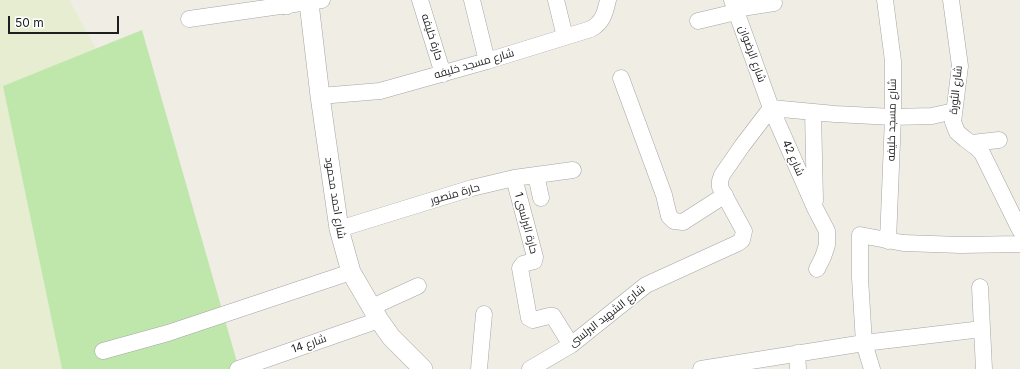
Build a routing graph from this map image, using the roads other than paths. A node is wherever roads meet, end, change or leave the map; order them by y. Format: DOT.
graph roads {
  1 [pos="420,0"];
  2 [pos="472,0"];
  3 [pos="556,0"];
  4 [pos="608,0"];
  5 [pos="885,0"];
  6 [pos="951,0"];
  7 [pos="316,1"];
  8 [pos="285,2"];
  9 [pos="774,3"];
  10 [pos="734,7"];
  11 [pos="189,19"];
  12 [pos="698,21"];
  13 [pos="565,36"];
  14 [pos="487,61"];
  15 [pos="443,74"];
  16 [pos="621,78"];
  17 [pos="320,96"];
  18 [pos="772,108"];
  19 [pos="954,111"];
  20 [pos="813,112"];
  21 [pos="893,116"];
  22 [pos="999,140"];
  23 [pos="972,143"];
  24 [pos="573,170"];
  25 [pos="536,175"];
  26 [pos="514,178"];
  27 [pos="722,191"];
  28 [pos="542,198"];
  29 [pos="815,208"];
  30 [pos="339,229"];
  31 [pos="1020,230"];
  32 [pos="888,241"];
  33 [pos="1020,244"];
  34 [pos="817,269"];
  35 [pos="351,272"];
  36 [pos="418,286"];
  37 [pos="980,288"];
  38 [pos="376,314"];
  39 [pos="484,314"];
  40 [pos="982,329"];
  41 [pos="864,343"];
  42 [pos="570,345"];
  43 [pos="103,351"];
  44 [pos="798,361"];
  45 [pos="243,368"];
  46 [pos="423,369"];
  47 [pos="479,369"];
  48 [pos="530,369"];
  49 [pos="701,369"];
  50 [pos="872,369"];
  51 [pos="984,369"];
  1 -- 15 [label="street, حارة خليفه"];
  2 -- 14 [label="street"];
  3 -- 13 [label="street"];
  4 -- 13 [label="street, شارع مسجد خليفه"];
  5 -- 21 [label="street, شارع مسجد خليفه"];
  6 -- 19 [label="street, شارع الثورة"];
  7 -- 8 [label="street"];
  7 -- 17 [label="street, شارع احمد محمود"];
  8 -- 11 [label="street"];
  9 -- 10 [label="street"];
  10 -- 12 [label="street"];
  10 -- 18 [label="street, شارع الرضوان"];
  13 -- 14 [label="street, شارع مسجد خليفه"];
  14 -- 15 [label="street, شارع مسجد خليفه"];
  15 -- 17 [label="street, شارع مسجد خليفه"];
  16 -- 27 [label="street"];
  17 -- 30 [label="street, شارع احمد محمود"];
  18 -- 20 [label="street"];
  18 -- 27 [label="street"];
  18 -- 29 [label="street, شارع 42"];
  19 -- 21 [label="street"];
  19 -- 23 [label="street, شارع الثورة"];
  20 -- 21 [label="street"];
  20 -- 29 [label="street, شارع 42"];
  21 -- 32 [label="street, شارع مسجد خليفه"];
  22 -- 23 [label="street"];
  23 -- 31 [label="street, شارع الثورة"];
  24 -- 25 [label="street, حارة منصور"];
  25 -- 26 [label="street, حارة منصور"];
  25 -- 28 [label="street"];
  26 -- 30 [label="street, حارة منصور"];
  26 -- 42 [label="street, حارة البرلسى 1"];
  27 -- 42 [label="street, شارع الشهيد البرلسى"];
  29 -- 34 [label="street, شارع 42"];
  30 -- 35 [label="street, شارع احمد محمود"];
  32 -- 33 [label="street"];
  32 -- 41 [label="street"];
  35 -- 38 [label="street, شارع احمد محمود"];
  35 -- 43 [label="street"];
  36 -- 38 [label="street, شارع 14"];
  37 -- 40 [label="street"];
  38 -- 45 [label="street, شارع 14"];
  38 -- 46 [label="street, شارع احمد محمود"];
  39 -- 47 [label="street"];
  40 -- 41 [label="street"];
  40 -- 51 [label="street"];
  41 -- 44 [label="street"];
  41 -- 50 [label="street"];
  42 -- 48 [label="street, شارع الشهيد البرلسى"];
  44 -- 49 [label="street"];
}
